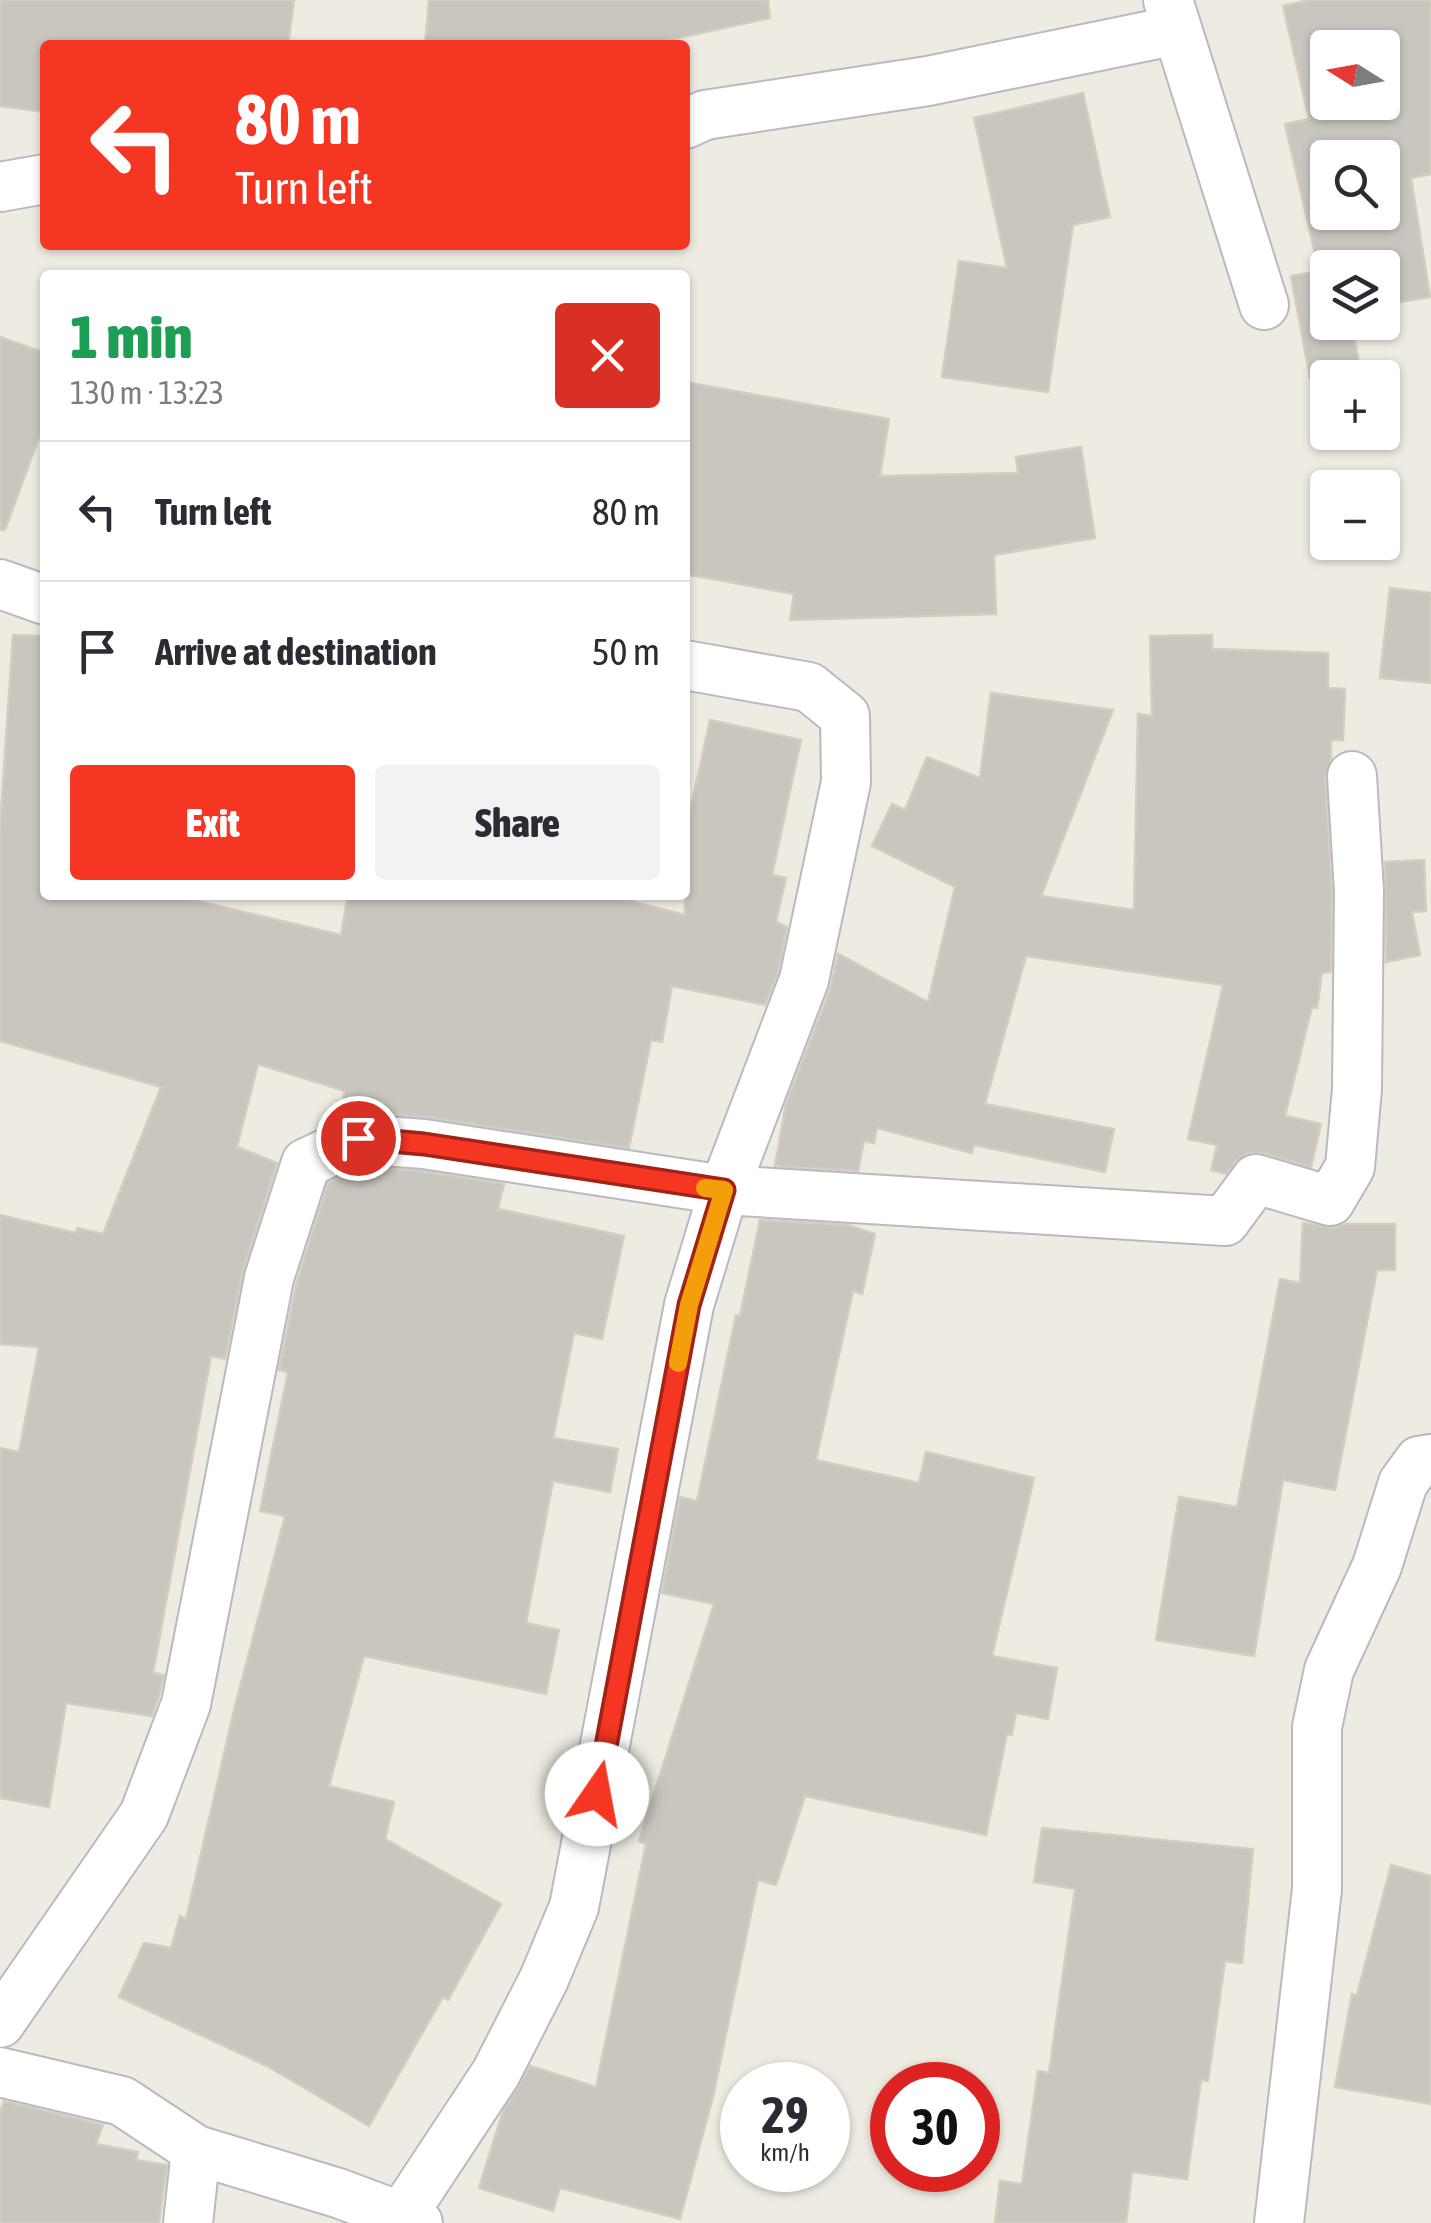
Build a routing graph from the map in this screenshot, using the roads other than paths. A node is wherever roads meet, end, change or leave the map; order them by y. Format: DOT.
graph roads {
  1 [pos="1173,15"];
  2 [pos="690,122"];
  3 [pos="40,179"];
  4 [pos="0,187"];
  5 [pos="1264,305"];
  6 [pos="0,584"];
  7 [pos="40,598"];
  8 [pos="690,666"];
  9 [pos="1352,776"];
  10 [pos="724,1190"];
  11 [pos="1431,1459"];
  12 [pos="0,2023"];
  13 [pos="0,2072"];
  14 [pos="196,2150"];
  15 [pos="410,2220"];
  16 [pos="188,2223"];
  17 [pos="1279,2223"];
  1 -- 2 [label="street"];
  1 -- 5 [label="street"];
  3 -- 4 [label="street"];
  6 -- 7 [label="street"];
  8 -- 10 [label="street"];
  9 -- 10 [label="street"];
  10 -- 12 [label="street"];
  10 -- 15 [label="street"];
  11 -- 17 [label="street"];
  13 -- 14 [label="street"];
  14 -- 15 [label="street"];
  14 -- 16 [label="street"];
}
